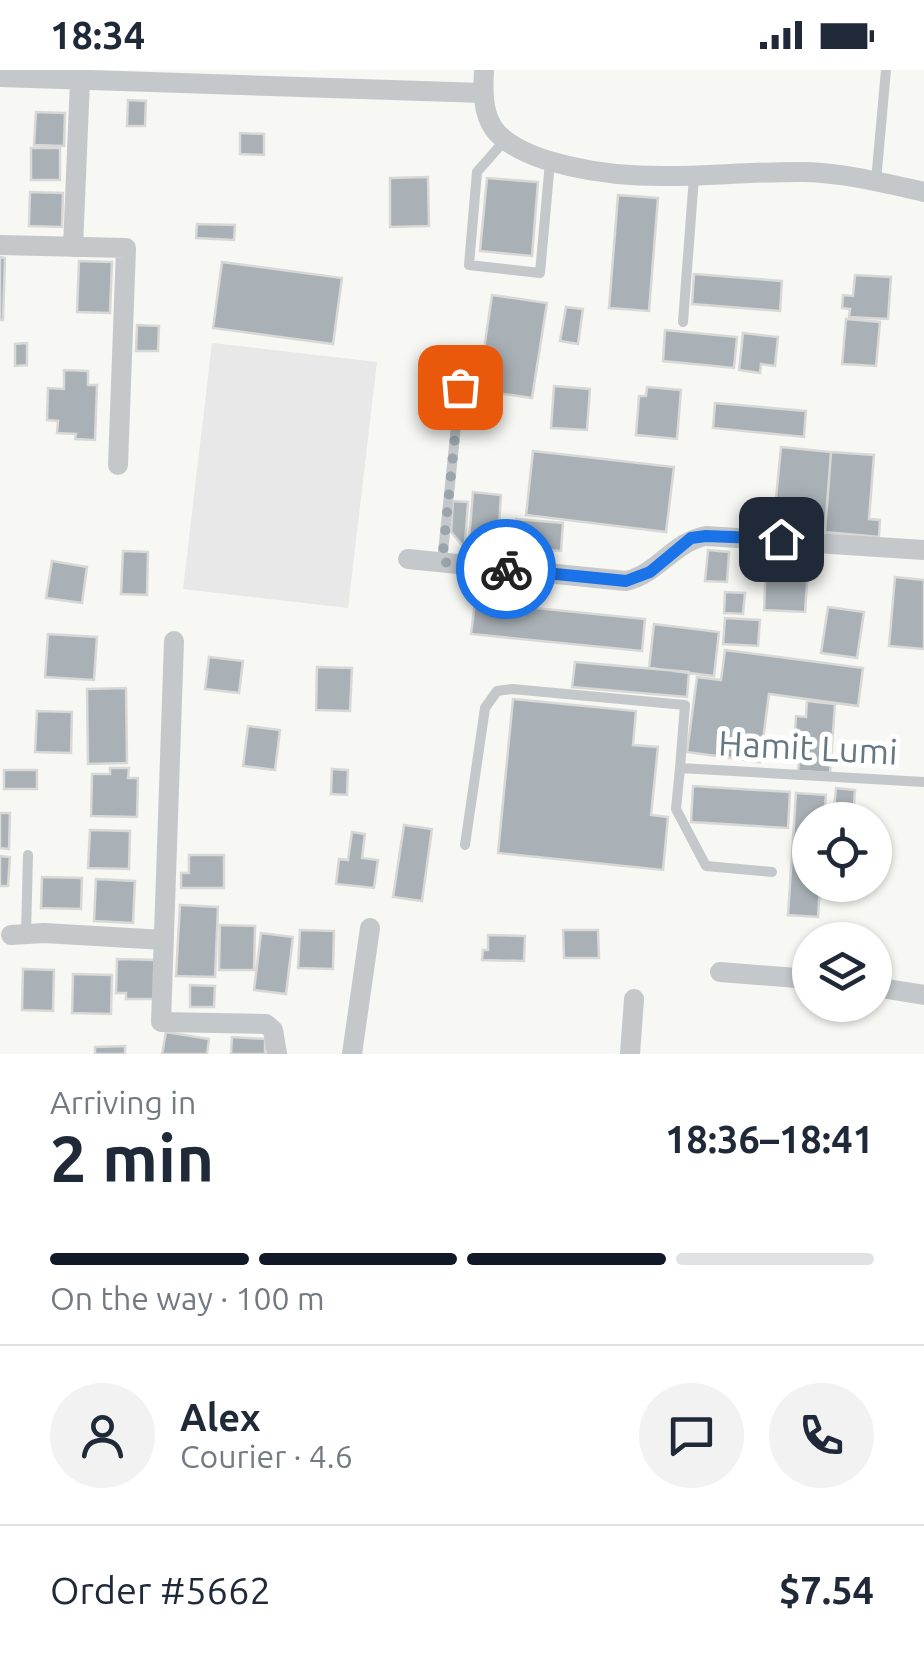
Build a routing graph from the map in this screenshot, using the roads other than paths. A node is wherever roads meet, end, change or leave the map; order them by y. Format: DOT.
graph roads {
  1 [pos="484,70"];
  2 [pos="886,70"];
  3 [pos="0,77"];
  4 [pos="80,80"];
  5 [pos="483,93"];
  6 [pos="504,140"];
  7 [pos="550,161"];
  8 [pos="694,177"];
  9 [pos="876,180"];
  10 [pos="924,192"];
  11 [pos="0,245"];
  12 [pos="73,247"];
  13 [pos="682,322"];
  14 [pos="460,387"];
  15 [pos="118,465"];
  16 [pos="924,550"];
  17 [pos="408,559"];
  18 [pos="442,562"];
  19 [pos="174,641"];
  20 [pos="680,768"];
  21 [pos="924,782"];
  22 [pos="465,845"];
  23 [pos="28,855"];
  24 [pos="772,872"];
  25 [pos="370,928"];
  26 [pos="19,934"];
  27 [pos="164,940"];
  28 [pos="720,972"];
  29 [pos="792,977"];
  30 [pos="892,990"];
  31 [pos="924,996"];
  32 [pos="634,999"];
  33 [pos="277,1054"];
  34 [pos="352,1054"];
  35 [pos="630,1054"];
  1 -- 5 [label="street"];
  2 -- 9 [label="lane"];
  3 -- 4 [label="street"];
  4 -- 5 [label="street"];
  4 -- 12 [label="street"];
  5 -- 6 [label="street"];
  6 -- 7 [label="street"];
  6 -- 7 [label="lane"];
  7 -- 8 [label="street"];
  8 -- 9 [label="street"];
  8 -- 13 [label="lane"];
  9 -- 10 [label="street"];
  11 -- 12 [label="street"];
  12 -- 15 [label="street"];
  14 -- 18 [label="lane"];
  16 -- 18 [label="street"];
  17 -- 18 [label="street"];
  19 -- 27 [label="street"];
  20 -- 21 [label="lane, Hamit Lumi"];
  20 -- 22 [label="lane, Hamit Lumi"];
  20 -- 24 [label="lane"];
  23 -- 26 [label="lane"];
  25 -- 34 [label="street"];
  26 -- 27 [label="street"];
  27 -- 33 [label="street"];
  28 -- 29 [label="street"];
  30 -- 31 [label="street"];
  32 -- 35 [label="street"];
}
